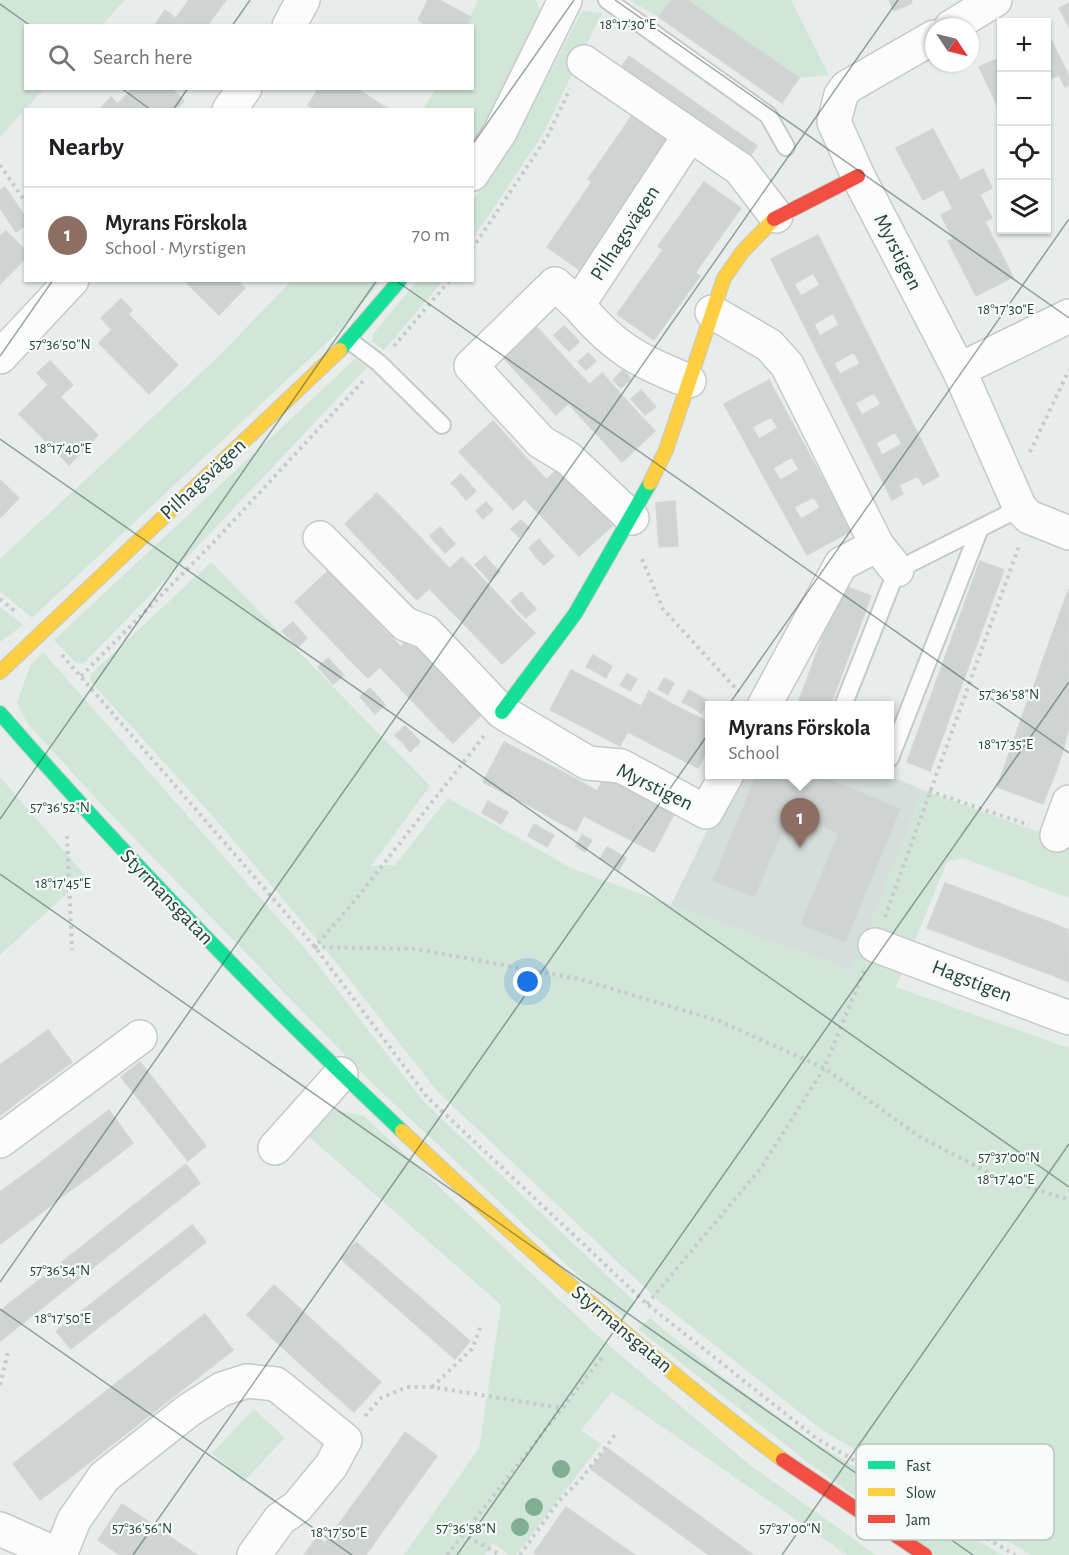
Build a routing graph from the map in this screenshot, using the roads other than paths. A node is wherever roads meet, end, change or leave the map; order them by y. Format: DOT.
graph roads {
  1 [pos="303,0"];
  2 [pos="565,0"];
  3 [pos="607,0"];
  4 [pos="995,0"];
  5 [pos="966,18"];
  6 [pos="290,24"];
  7 [pos="925,42"];
  8 [pos="584,62"];
  9 [pos="243,90"];
  10 [pos="230,108"];
  11 [pos="689,136"];
  12 [pos="786,147"];
  13 [pos="474,171"];
  14 [pos="858,176"];
  15 [pos="776,216"];
  16 [pos="70,282"];
  17 [pos="398,282"];
  18 [pos="578,305"];
  19 [pos="712,312"];
  20 [pos="1069,316"];
  21 [pos="350,341"];
  22 [pos="0,357"];
  23 [pos="958,370"];
  24 [pos="689,381"];
  25 [pos="442,425"];
  26 [pos="1020,505"];
  27 [pos="632,518"];
  28 [pos="980,528"];
  29 [pos="1069,533"];
  30 [pos="320,538"];
  31 [pos="887,558"];
  32 [pos="0,672"];
  33 [pos="754,701"];
  34 [pos="844,701"];
  35 [pos="0,712"];
  36 [pos="502,712"];
  37 [pos="894,748"];
  38 [pos="724,779"];
  39 [pos="1069,802"];
  40 [pos="1057,835"];
  41 [pos="875,945"];
  42 [pos="1069,1018"];
  43 [pos="140,1037"];
  44 [pos="341,1074"];
  45 [pos="0,1141"];
  46 [pos="276,1148"];
  47 [pos="856,1509"];
  48 [pos="0,1529"];
  49 [pos="902,1540"];
  50 [pos="59,1555"];
  51 [pos="254,1555"];
  52 [pos="925,1555"];
  1 -- 6 [label="street"];
  2 -- 13 [label="street"];
  3 -- 12 [label="lane"];
  4 -- 5 [label="street"];
  7 -- 14 [label="street, Myrstigen"];
  8 -- 11 [label="street"];
  9 -- 10 [label="street"];
  11 -- 15 [label="street"];
  11 -- 18 [label="street, Pilhagsvägen"];
  14 -- 15 [label="street"];
  14 -- 23 [label="street, Myrstigen"];
  15 -- 19 [label="street"];
  16 -- 22 [label="street"];
  17 -- 21 [label="street, Pilhagsvägen"];
  18 -- 24 [label="street"];
  18 -- 27 [label="street"];
  19 -- 24 [label="street"];
  19 -- 31 [label="street"];
  20 -- 23 [label="street"];
  21 -- 25 [label="lane"];
  21 -- 32 [label="street, Pilhagsvägen"];
  23 -- 26 [label="street, Myrstigen"];
  24 -- 27 [label="street"];
  26 -- 28 [label="lane"];
  26 -- 29 [label="street"];
  27 -- 36 [label="street"];
  28 -- 31 [label="lane"];
  28 -- 37 [label="lane"];
  30 -- 36 [label="street, Myrstigen"];
  31 -- 33 [label="street"];
  31 -- 34 [label="lane"];
  35 -- 44 [label="street, Styrmansgatan"];
  36 -- 38 [label="street, Myrstigen"];
  39 -- 40 [label="street"];
  41 -- 42 [label="street, Hagstigen"];
  43 -- 45 [label="street"];
  44 -- 46 [label="street"];
  44 -- 47 [label="street, Styrmansgatan"];
  48 -- 50 [label="street"];
  49 -- 52 [label="street, Styrmansgatan"];
  50 -- 51 [label="street"];
}
